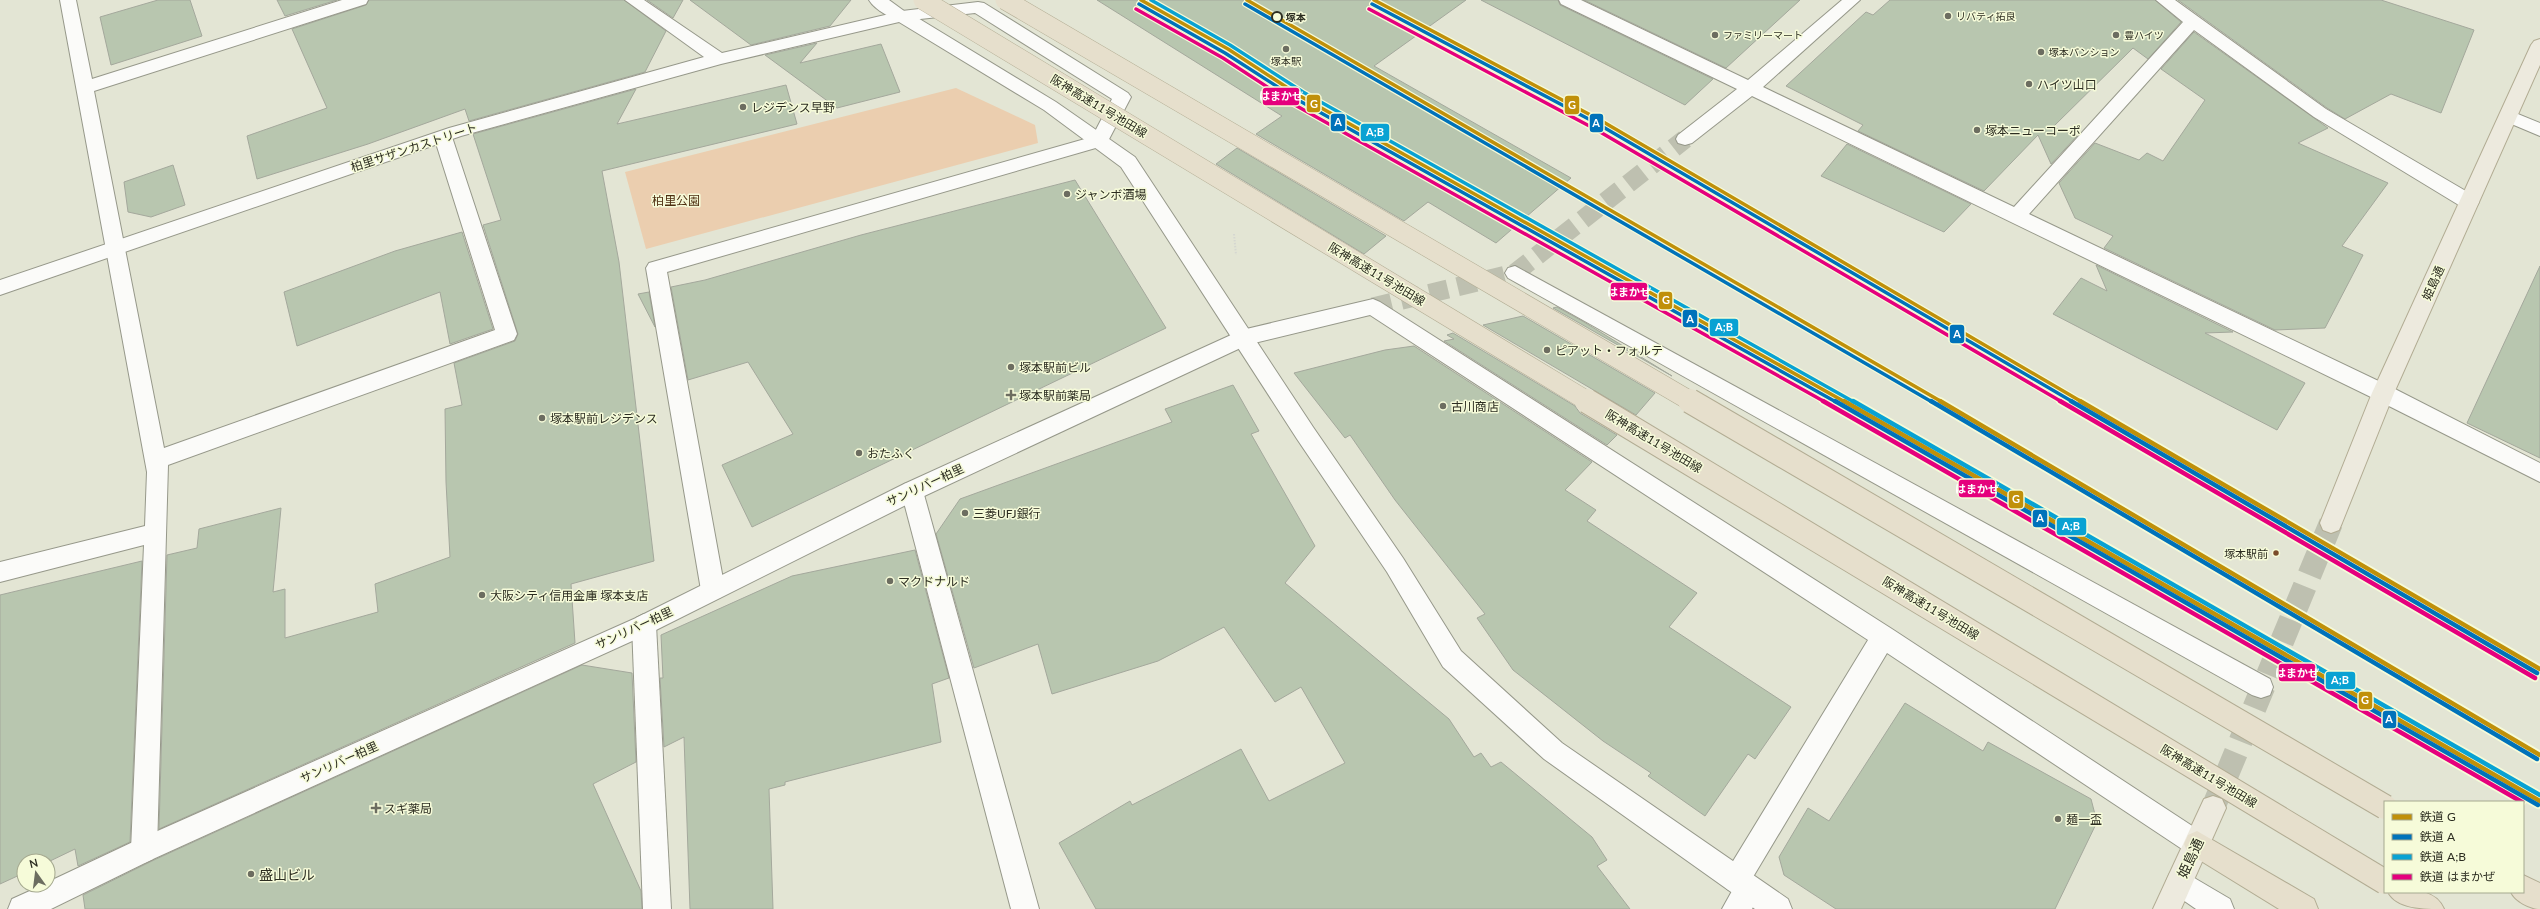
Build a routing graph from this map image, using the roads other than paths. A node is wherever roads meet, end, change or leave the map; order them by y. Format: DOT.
graph roads {
  1 [pos="68,0"];
  2 [pos="360,0"];
  3 [pos="633,0"];
  4 [pos="877,0"];
  5 [pos="923,0"];
  6 [pos="1005,0"];
  7 [pos="1567,0"];
  8 [pos="1852,0"];
  9 [pos="2164,0"];
  10 [pos="902,16"];
  11 [pos="2193,21"];
  12 [pos="2540,45"];
  13 [pos="719,59"];
  14 [pos="84,88"];
  15 [pos="1749,88"];
  16 [pos="2508,116"];
  17 [pos="2540,130"];
  18 [pos="443,136"];
  19 [pos="1685,139"];
  20 [pos="1099,141"];
  21 [pos="2469,202"];
  22 [pos="2016,217"];
  23 [pos="114,247"];
  24 [pos="1515,273"];
  25 [pos="0,288"];
  26 [pos="1242,338"];
  27 [pos="2383,394"];
  28 [pos="155,460"];
  29 [pos="2540,473"];
  30 [pos="912,490"];
  31 [pos="2331,523"];
  32 [pos="156,533"];
  33 [pos="0,572"];
  34 [pos="714,590"];
  35 [pos="644,625"];
  36 [pos="1883,637"];
  37 [pos="2261,687"];
  38 [pos="2384,806"];
  39 [pos="2213,808"];
  40 [pos="2197,844"];
  41 [pos="144,850"];
  42 [pos="2384,881"];
  43 [pos="2179,882"];
  44 [pos="2524,889"];
  45 [pos="1740,892"];
  46 [pos="2404,893"];
  47 [pos="2540,898"];
  48 [pos="22,909"];
  49 [pos="657,909"];
  50 [pos="1025,909"];
  51 [pos="1778,909"];
  52 [pos="2167,909"];
  53 [pos="2220,909"];
  54 [pos="2304,909"];
  55 [pos="2430,909"];
  1 -- 14 [label="street"];
  2 -- 14 [label="street"];
  3 -- 13 [label="street"];
  4 -- 10 [label="street"];
  5 -- 42 [label="highway, 阪神高速11号池田線, bridge"];
  6 -- 38 [label="highway, bridge"];
  7 -- 15 [label="street"];
  8 -- 15 [label="street"];
  9 -- 11 [label="street"];
  10 -- 13 [label="street, 柏里サザンカストリート"];
  10 -- 20 [label="street"];
  10 -- 20 [label="street, 柏里サザンカストリート"];
  11 -- 21 [label="street"];
  11 -- 22 [label="street"];
  12 -- 16 [label="main road, 姫島通"];
  13 -- 18 [label="street, 柏里サザンカストリート"];
  14 -- 23 [label="street"];
  15 -- 19 [label="street"];
  15 -- 22 [label="street"];
  16 -- 17 [label="street"];
  16 -- 21 [label="main road, 姫島通"];
  18 -- 23 [label="street, 柏里サザンカストリート"];
  18 -- 28 [label="street"];
  20 -- 26 [label="street"];
  20 -- 34 [label="street"];
  21 -- 27 [label="main road, 姫島通"];
  22 -- 27 [label="street"];
  23 -- 25 [label="street, 柏里サザンカストリート"];
  23 -- 28 [label="street"];
  24 -- 37 [label="street"];
  26 -- 30 [label="street, サンリバー柏里"];
  26 -- 36 [label="street, サンリバー柏里"];
  26 -- 45 [label="street"];
  27 -- 29 [label="street"];
  27 -- 31 [label="main road, 姫島通"];
  28 -- 32 [label="street"];
  30 -- 34 [label="street, サンリバー柏里"];
  30 -- 50 [label="street"];
  32 -- 33 [label="street"];
  32 -- 41 [label="street"];
  34 -- 35 [label="street, サンリバー柏里"];
  35 -- 41 [label="street, サンリバー柏里"];
  35 -- 49 [label="street"];
  36 -- 40 [label="street"];
  36 -- 45 [label="street"];
  39 -- 40 [label="main road, 姫島通"];
  40 -- 43 [label="main road, 姫島通"];
  40 -- 54 [label="highway"];
  41 -- 48 [label="street, サンリバー柏里"];
  43 -- 52 [label="main road, 姫島通"];
  43 -- 53 [label="street"];
  44 -- 47 [label="highway"];
  45 -- 51 [label="street"];
  46 -- 55 [label="highway"];
}
